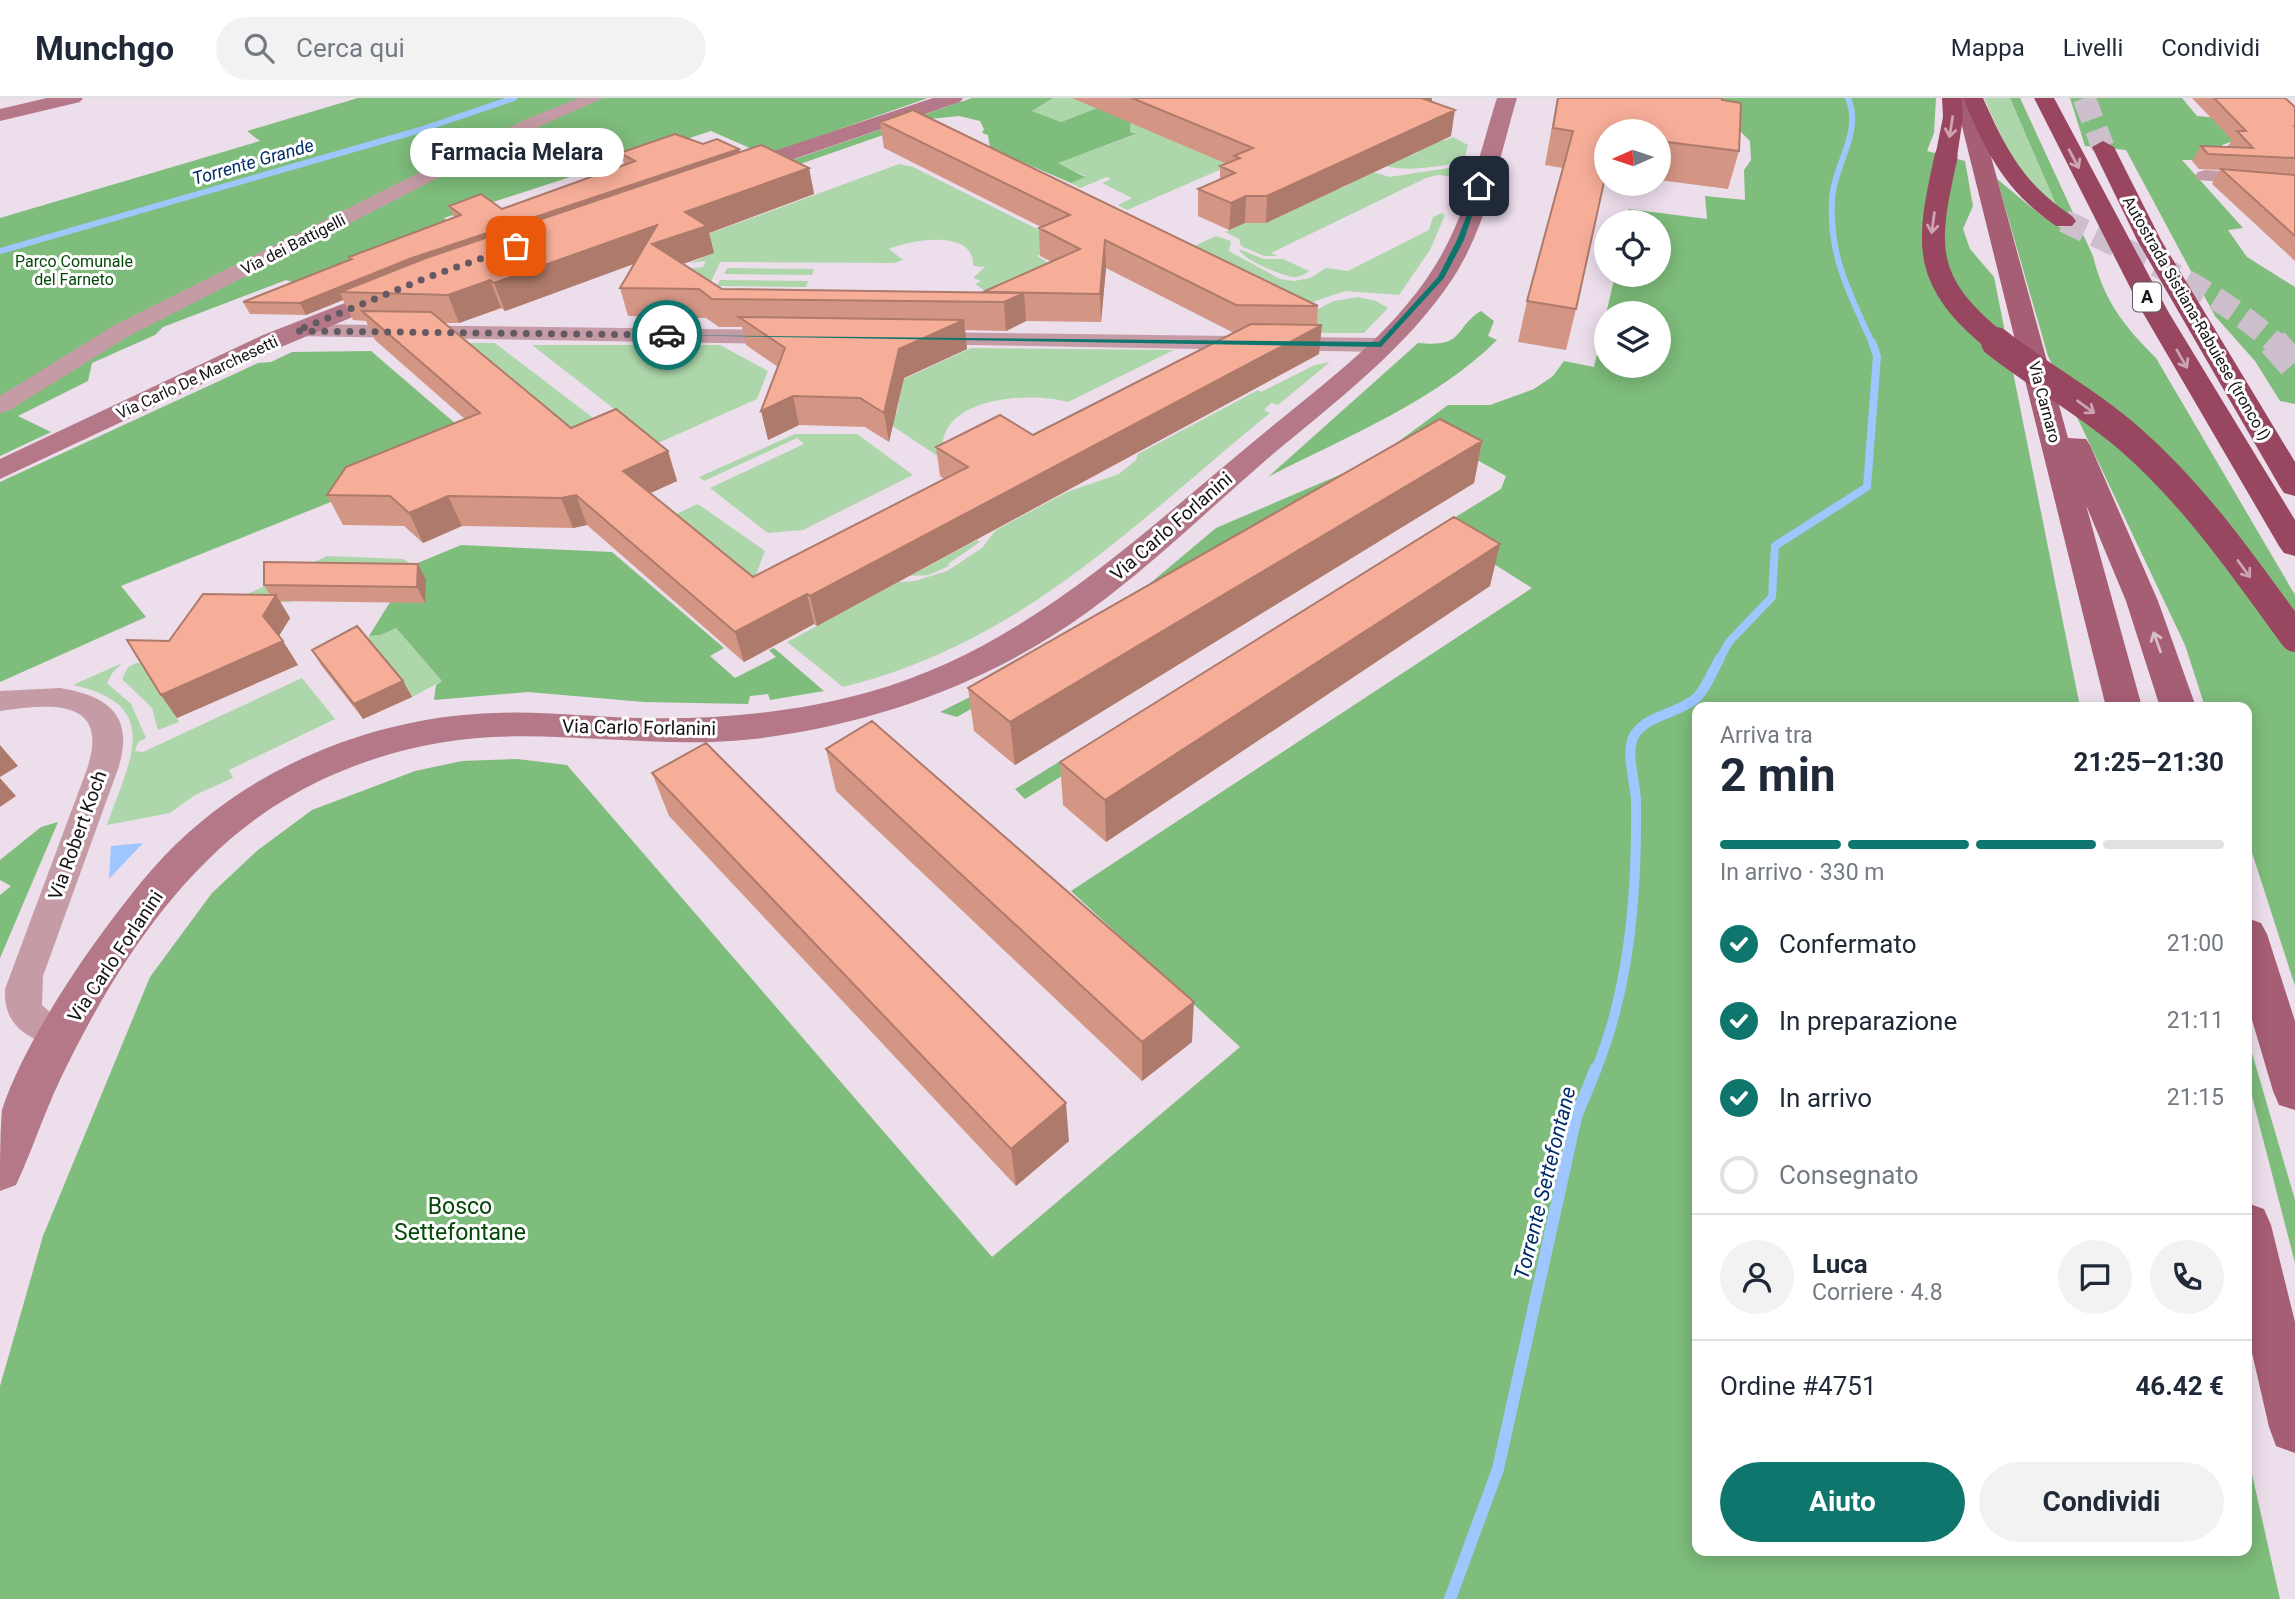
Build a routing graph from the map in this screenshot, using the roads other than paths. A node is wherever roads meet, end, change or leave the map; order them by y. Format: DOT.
graph roads {
  1 [pos="73,98"];
  2 [pos="594,98"];
  3 [pos="953,98"];
  4 [pos="1507,98"];
  5 [pos="1952,98"];
  6 [pos="1965,98"];
  7 [pos="1973,98"];
  8 [pos="2044,98"];
  9 [pos="0,115"];
  10 [pos="2103,147"];
  11 [pos="2205,176"];
  12 [pos="716,178"];
  13 [pos="2291,190"];
  14 [pos="2064,221"];
  15 [pos="415,282"];
  16 [pos="296,331"];
  17 [pos="810,337"];
  18 [pos="893,338"];
  19 [pos="1381,345"];
  20 [pos="2043,393"];
  21 [pos="0,406"];
  22 [pos="0,470"];
  23 [pos="2295,487"];
  24 [pos="2295,546"];
  25 [pos="2295,637"];
  26 [pos="2113,661"];
  27 [pos="0,701"];
  28 [pos="2123,702"];
  29 [pos="2166,702"];
  30 [pos="2176,702"];
  31 [pos="2252,950"];
  32 [pos="62,1034"];
  33 [pos="2295,1091"];
  34 [pos="0,1170"];
  35 [pos="2252,1246"];
  36 [pos="2295,1427"];
  1 -- 9 [label="main road"];
  2 -- 21 [label="street, Via dei Battigelli"];
  3 -- 12 [label="main road"];
  4 -- 19 [label="main road, Via Carlo Forlanini"];
  5 -- 25 [label="highway, one-way, bridge"];
  6 -- 20 [label="main road, Via Carnaro"];
  7 -- 14 [label="highway"];
  8 -- 24 [label="highway, Autostrada Sistiana-Rabuiese (tronco I) / A, one-way"];
  10 -- 23 [label="highway, Autostrada Sistiana-Rabuiese (tronco I) / A"];
  11 -- 13 [label="street"];
  15 -- 16 [label="main road, Via Carlo De Marchesetti"];
  16 -- 17 [label="street"];
  16 -- 22 [label="main road, Via Carlo De Marchesetti"];
  18 -- 19 [label="street"];
  19 -- 32 [label="main road, Via Carlo Forlanini"];
  20 -- 26 [label="main road, Via Carnaro"];
  30 -- 20 [label="main road, one-way"];
  26 -- 28 [label="main road, Via Carnaro"];
  26 -- 29 [label="main road"];
  27 -- 32 [label="street, Via Robert Koch"];
  31 -- 33 [label="main road"];
  32 -- 34 [label="main road, Via Carlo Forlanini"];
  35 -- 36 [label="main road"];
}
